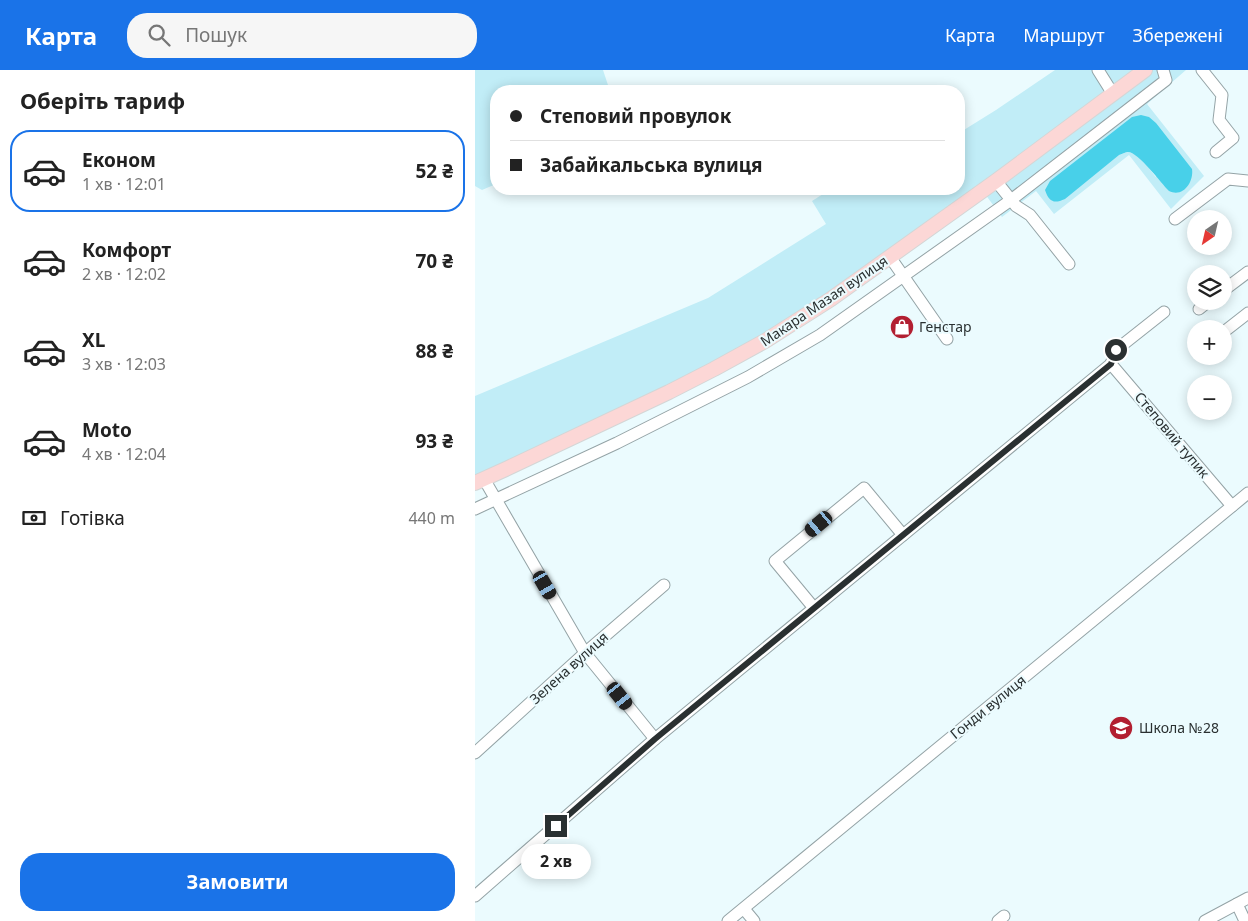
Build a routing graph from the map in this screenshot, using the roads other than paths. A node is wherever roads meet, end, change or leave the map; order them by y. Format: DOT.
graph roads {
  1 [pos="1099,70"];
  2 [pos="1145,70"];
  3 [pos="1163,70"];
  4 [pos="1202,70"];
  5 [pos="1113,94"];
  6 [pos="1215,152"];
  7 [pos="997,181"];
  8 [pos="1248,181"];
  9 [pos="1011,200"];
  10 [pos="1175,219"];
  11 [pos="890,257"];
  12 [pos="1069,264"];
  13 [pos="1248,272"];
  14 [pos="904,276"];
  15 [pos="1232,284"];
  16 [pos="1164,312"];
  17 [pos="1248,314"];
  18 [pos="1232,326"];
  19 [pos="947,338"];
  20 [pos="1111,364"];
  21 [pos="479,481"];
  22 [pos="1248,493"];
  23 [pos="496,499"];
  24 [pos="1232,506"];
  25 [pos="475,509"];
  26 [pos="903,535"];
  27 [pos="664,585"];
  28 [pos="814,608"];
  29 [pos="585,654"];
  30 [pos="655,739"];
  31 [pos="475,754"];
  32 [pos="475,896"];
  33 [pos="1248,898"];
  34 [pos="1237,904"];
  35 [pos="744,909"];
  36 [pos="728,921"];
  37 [pos="754,921"];
  38 [pos="1205,921"];
  39 [pos="1245,921"];
  1 -- 5 [label="street"];
  2 -- 5 [label="main road, Макара Мазая вулиця"];
  3 -- 9 [label="street"];
  4 -- 6 [label="street"];
  5 -- 7 [label="main road, Макара Мазая вулиця"];
  7 -- 9 [label="street"];
  7 -- 11 [label="main road, Макара Мазая вулиця"];
  8 -- 10 [label="street"];
  9 -- 12 [label="street"];
  9 -- 14 [label="street"];
  11 -- 14 [label="street"];
  11 -- 21 [label="main road, Макара Мазая вулиця"];
  13 -- 15 [label="street"];
  14 -- 19 [label="street"];
  14 -- 23 [label="street"];
  16 -- 20 [label="street"];
  17 -- 18 [label="street"];
  20 -- 24 [label="street, Степовий тупик"];
  20 -- 26 [label="street"];
  21 -- 23 [label="street"];
  22 -- 24 [label="street, Гонди вулиця"];
  23 -- 25 [label="street"];
  23 -- 29 [label="street"];
  24 -- 35 [label="street, Гонди вулиця"];
  26 -- 28 [label="street"];
  26 -- 28 [label="street"];
  27 -- 29 [label="street, Зелена вулиця"];
  28 -- 30 [label="street"];
  29 -- 30 [label="street"];
  29 -- 31 [label="street, Зелена вулиця"];
  30 -- 32 [label="street"];
  33 -- 34 [label="street"];
  34 -- 38 [label="street"];
  34 -- 39 [label="street"];
  35 -- 36 [label="street, Гонди вулиця"];
  35 -- 37 [label="street"];
}
